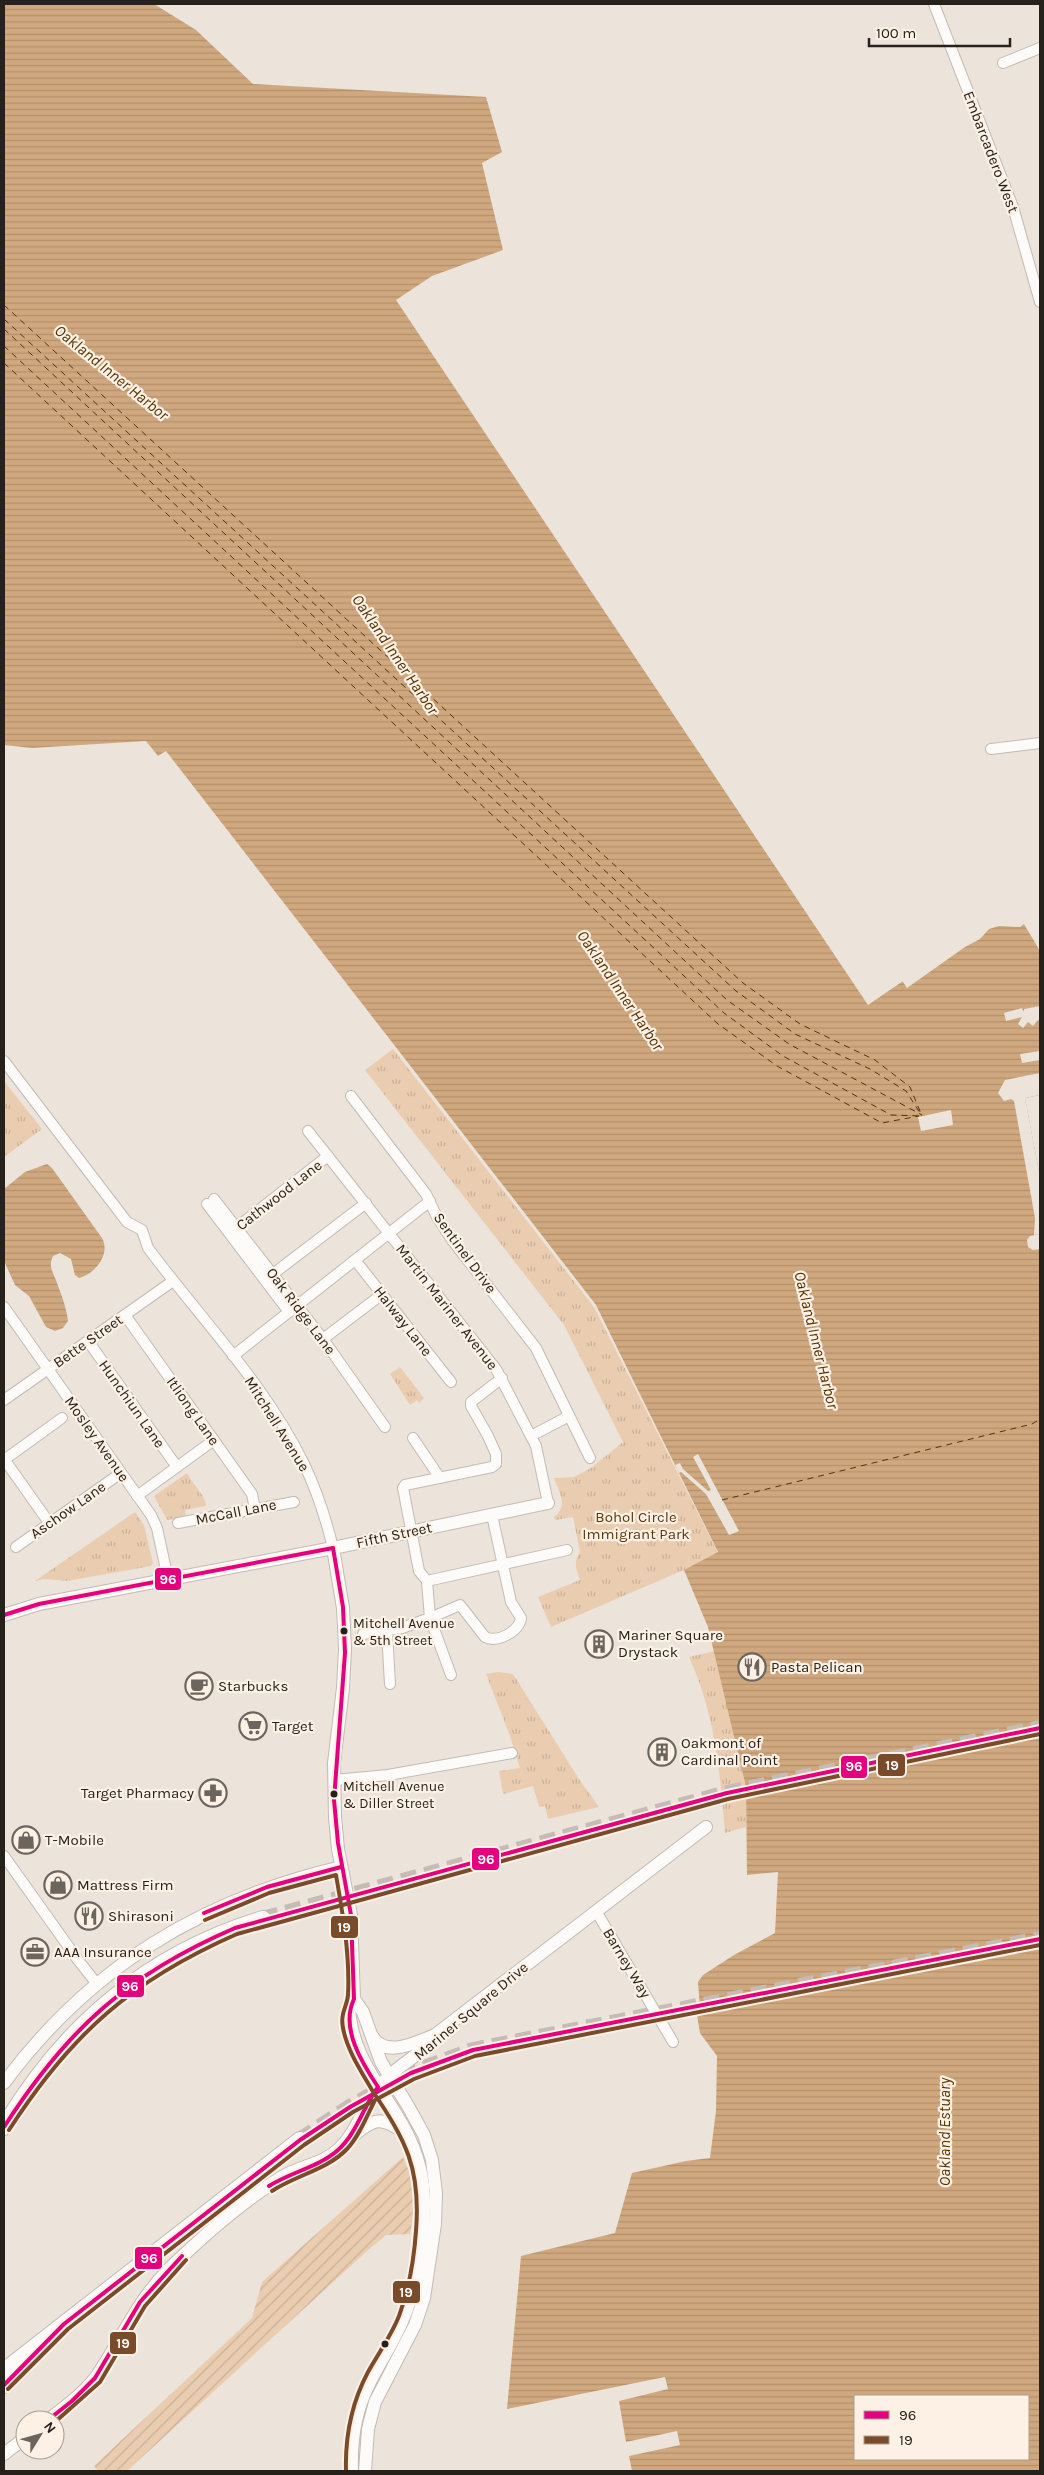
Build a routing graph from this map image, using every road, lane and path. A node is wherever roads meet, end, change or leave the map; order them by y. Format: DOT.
graph roads {
  1 [pos="934,4"];
  2 [pos="1040,48"];
  3 [pos="1003,63"];
  4 [pos="1040,302"];
  5 [pos="1040,743"];
  6 [pos="991,749"];
  7 [pos="4,1061"];
  8 [pos="351,1096"];
  9 [pos="308,1130"];
  10 [pos="328,1156"];
  11 [pos="210,1201"];
  12 [pos="430,1201"];
  13 [pos="366,1203"];
  14 [pos="233,1230"];
  15 [pos="389,1233"];
  16 [pos="355,1260"];
  17 [pos="269,1277"];
  18 [pos="173,1281"];
  19 [pos="381,1295"];
  20 [pos="4,1308"];
  21 [pos="293,1309"];
  22 [pos="125,1315"];
  23 [pos="323,1339"];
  24 [pos="88,1341"];
  25 [pos="233,1356"];
  26 [pos="48,1369"];
  27 [pos="502,1378"];
  28 [pos="451,1382"];
  29 [pos="4,1400"];
  30 [pos="569,1416"];
  31 [pos="62,1418"];
  32 [pos="385,1427"];
  33 [pos="531,1436"];
  34 [pos="414,1438"];
  35 [pos="214,1440"];
  36 [pos="590,1458"];
  37 [pos="4,1459"];
  38 [pos="177,1467"];
  39 [pos="121,1473"];
  40 [pos="440,1478"];
  41 [pos="137,1496"];
  42 [pos="294,1502"];
  43 [pos="548,1503"];
  44 [pos="255,1509"];
  45 [pos="492,1514"];
  46 [pos="178,1523"];
  47 [pos="50,1524"];
  48 [pos="410,1532"];
  49 [pos="16,1547"];
  50 [pos="333,1548"];
  51 [pos="567,1550"];
  52 [pos="502,1563"];
  53 [pos="168,1579"];
  54 [pos="427,1581"];
  55 [pos="4,1615"];
  56 [pos="430,1618"];
  57 [pos="387,1630"];
  58 [pos="363,1634"];
  59 [pos="451,1675"];
  60 [pos="390,1684"];
  61 [pos="512,1753"];
  62 [pos="334,1780"];
  63 [pos="706,1827"];
  64 [pos="4,1856"];
  65 [pos="341,1867"];
  66 [pos="596,1911"];
  67 [pos="263,1919"];
  68 [pos="97,1984"];
  69 [pos="354,1999"];
  70 [pos="367,2029"];
  71 [pos="435,2035"];
  72 [pos="673,2042"];
  73 [pos="389,2076"];
  74 [pos="4,2083"];
  75 [pos="378,2087"];
  76 [pos="4,2127"];
  77 [pos="409,2138"];
  78 [pos="300,2140"];
  79 [pos="347,2140"];
  80 [pos="64,2324"];
  81 [pos="4,2371"];
  82 [pos="4,2386"];
  83 [pos="61,2410"];
  84 [pos="15,2446"];
  85 [pos="4,2454"];
  86 [pos="352,2471"];
  87 [pos="365,2471"];
  1 -- 4 [label="street, Embarcadero West"];
  2 -- 3 [label="street"];
  5 -- 6 [label="street"];
  7 -- 18 [label="street, Mitchell Avenue"];
  8 -- 12 [label="street, Sentinel Drive"];
  9 -- 10 [label="street, Martin Mariner Avenue"];
  10 -- 13 [label="street, Martin Mariner Avenue"];
  10 -- 14 [label="street, Cathwood Lane"];
  11 -- 14 [label="street, Oak Ridge Lane"];
  12 -- 15 [label="street"];
  12 -- 30 [label="street, Sentinel Drive"];
  13 -- 15 [label="street, Martin Mariner Avenue"];
  13 -- 17 [label="street"];
  14 -- 17 [label="street, Oak Ridge Lane"];
  15 -- 16 [label="street"];
  15 -- 27 [label="street, Martin Mariner Avenue"];
  16 -- 19 [label="street, Halway Lane"];
  16 -- 21 [label="street"];
  17 -- 21 [label="street, Oak Ridge Lane"];
  18 -- 22 [label="street, Bette Street"];
  18 -- 25 [label="street, Mitchell Avenue"];
  19 -- 23 [label="street"];
  19 -- 28 [label="street, Halway Lane"];
  20 -- 26 [label="street, Mosley Avenue"];
  21 -- 23 [label="street, Oak Ridge Lane"];
  21 -- 25 [label="street"];
  22 -- 24 [label="street, Bette Street"];
  22 -- 35 [label="street, Itliong Lane"];
  23 -- 32 [label="street, Oak Ridge Lane"];
  24 -- 26 [label="street, Bette Street"];
  24 -- 38 [label="street, Hunchiun Lane"];
  25 -- 50 [label="street, Mitchell Avenue"];
  26 -- 29 [label="street, Bette Street"];
  26 -- 39 [label="street, Mosley Avenue"];
  27 -- 33 [label="street, Martin Mariner Avenue"];
  27 -- 40 [label="street"];
  30 -- 33 [label="street"];
  30 -- 36 [label="street, Sentinel Drive"];
  31 -- 37 [label="street"];
  33 -- 43 [label="street, Martin Mariner Avenue"];
  34 -- 40 [label="street"];
  35 -- 38 [label="street"];
  35 -- 44 [label="street, Itliong Lane"];
  37 -- 47 [label="street"];
  38 -- 41 [label="street"];
  39 -- 41 [label="street, Mosley Avenue"];
  39 -- 47 [label="street, Aschow Lane"];
  40 -- 48 [label="street"];
  41 -- 53 [label="street, Mosley Avenue"];
  42 -- 44 [label="street, McCall Lane"];
  43 -- 45 [label="street, Fifth Street"];
  44 -- 46 [label="street, McCall Lane"];
  45 -- 48 [label="street, Fifth Street"];
  45 -- 52 [label="street"];
  47 -- 49 [label="street, Aschow Lane"];
  48 -- 50 [label="street, Fifth Street"];
  48 -- 54 [label="street"];
  50 -- 53 [label="street, Fifth Street"];
  50 -- 62 [label="street, Mitchell Avenue"];
  51 -- 52 [label="street"];
  52 -- 54 [label="street"];
  52 -- 56 [label="street"];
  53 -- 55 [label="street, Fifth Street"];
  54 -- 56 [label="street"];
  56 -- 57 [label="street"];
  56 -- 59 [label="street"];
  57 -- 58 [label="street"];
  57 -- 60 [label="street"];
  61 -- 62 [label="street"];
  62 -- 65 [label="street, Mitchell Avenue"];
  63 -- 66 [label="street, Mariner Square Drive"];
  64 -- 68 [label="street"];
  65 -- 68 [label="street"];
  65 -- 69 [label="street, Mitchell Avenue"];
  66 -- 71 [label="street, Mariner Square Drive"];
  66 -- 72 [label="street, Barney Way"];
  67 -- 76 [label="main road"];
  68 -- 74 [label="street"];
  69 -- 70 [label="street"];
  69 -- 75 [label="street, Mitchell Avenue"];
  70 -- 71 [label="street"];
  70 -- 73 [label="street"];
  71 -- 73 [label="street, Mariner Square Drive"];
  73 -- 75 [label="street, Mariner Square Drive"];
  73 -- 87 [label="street"];
  75 -- 77 [label="street, Mitchell Avenue"];
  75 -- 79 [label="street, Mariner Square Drive"];
  77 -- 79 [label="street"];
  77 -- 86 [label="street, Mitchell Avenue"];
  78 -- 80 [label="main road"];
  79 -- 83 [label="street, Mariner Square Drive"];
  80 -- 81 [label="main road"];
  80 -- 82 [label="main road"];
  84 -- 85 [label="street"];
}
